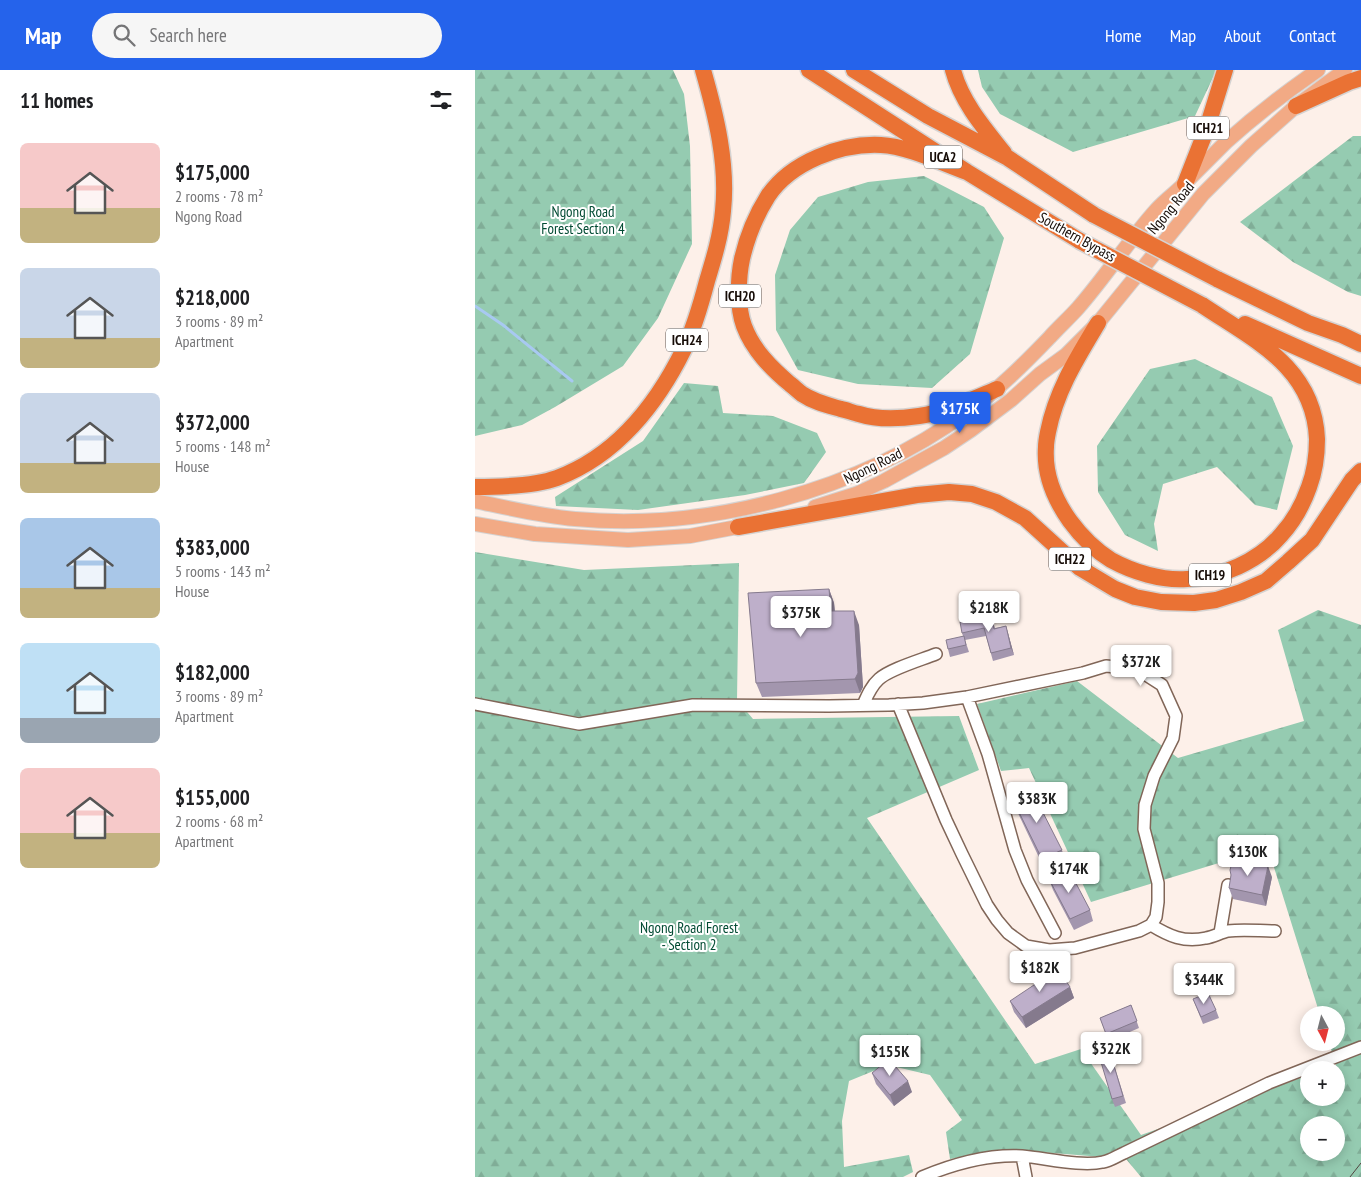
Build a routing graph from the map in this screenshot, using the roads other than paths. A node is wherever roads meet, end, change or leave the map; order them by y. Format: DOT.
graph roads {
  1 [pos="703,70"];
  2 [pos="809,70"];
  3 [pos="855,70"];
  4 [pos="953,70"];
  5 [pos="1225,70"];
  6 [pos="1318,70"];
  7 [pos="1345,70"];
  8 [pos="1361,78"];
  9 [pos="1296,106"];
  10 [pos="1008,158"];
  11 [pos="967,172"];
  12 [pos="1185,184"];
  13 [pos="1202,304"];
  14 [pos="1098,322"];
  15 [pos="1342,335"];
  16 [pos="1361,338"];
  17 [pos="1361,344"];
  18 [pos="1361,376"];
  19 [pos="997,389"];
  20 [pos="1361,471"];
  21 [pos="475,487"];
  22 [pos="475,501"];
  23 [pos="475,524"];
  24 [pos="738,528"];
  25 [pos="936,654"];
  26 [pos="967,697"];
  27 [pos="475,704"];
  28 [pos="898,704"];
  29 [pos="863,706"];
  30 [pos="1228,885"];
  31 [pos="1151,925"];
  32 [pos="1275,931"];
  33 [pos="1055,933"];
  34 [pos="1220,933"];
  35 [pos="1361,1047"];
  36 [pos="1022,1156"];
  37 [pos="922,1177"];
  38 [pos="1025,1177"];
  1 -- 21 [label="highway, ICH24"];
  2 -- 11 [label="highway, Southern Bypass / UCA2"];
  3 -- 10 [label="highway, Southern Bypass / UCA2"];
  4 -- 10 [label="highway"];
  5 -- 12 [label="highway, ICH21"];
  6 -- 12 [label="main road, Ngong Road"];
  7 -- 9 [label="main road, Ngong Road"];
  8 -- 9 [label="highway"];
  9 -- 14 [label="main road, Ngong Road"];
  10 -- 15 [label="highway, Southern Bypass / UCA2, bridge"];
  11 -- 13 [label="highway, Southern Bypass / UCA2, bridge"];
  11 -- 19 [label="highway, ICH20"];
  12 -- 19 [label="main road, Ngong Road"];
  13 -- 14 [label="highway, ICH19"];
  13 -- 18 [label="highway, Southern Bypass / UCA2"];
  14 -- 24 [label="main road, Ngong Road"];
  15 -- 16 [label="highway"];
  15 -- 17 [label="highway, Southern Bypass / UCA2"];
  19 -- 22 [label="main road, Ngong Road"];
  20 -- 24 [label="highway, ICH22"];
  23 -- 24 [label="main road, Ngong Road"];
  25 -- 29 [label="street"];
  26 -- 28 [label="street"];
  26 -- 31 [label="street"];
  26 -- 33 [label="street"];
  27 -- 29 [label="street"];
  28 -- 29 [label="street"];
  28 -- 31 [label="street"];
  30 -- 34 [label="street"];
  31 -- 34 [label="street"];
  32 -- 34 [label="street"];
  35 -- 36 [label="street"];
  36 -- 37 [label="street"];
  36 -- 38 [label="street"];
}
